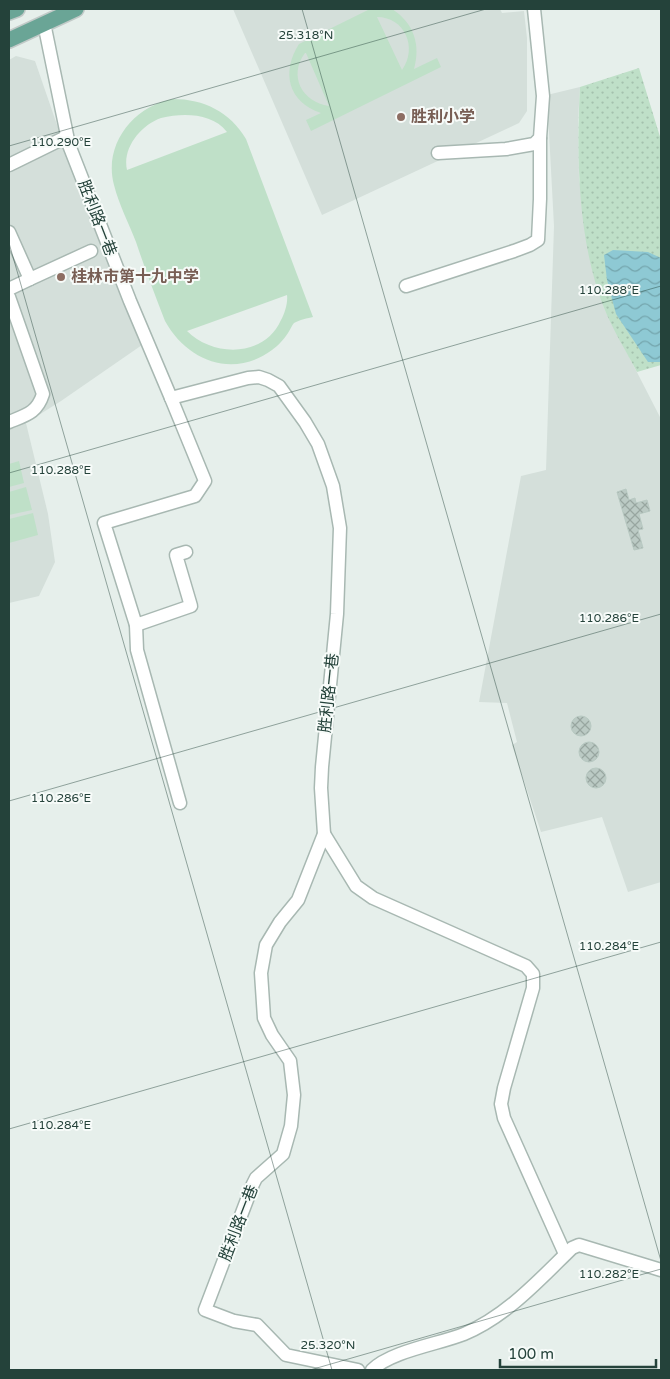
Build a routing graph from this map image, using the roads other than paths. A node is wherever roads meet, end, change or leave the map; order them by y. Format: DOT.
graph roads {
  1 [pos="17,9"];
  2 [pos="76,9"];
  3 [pos="534,9"];
  4 [pos="9,12"];
  5 [pos="44,23"];
  6 [pos="9,40"];
  7 [pos="66,137"];
  8 [pos="540,138"];
  9 [pos="438,153"];
  10 [pos="9,165"];
  11 [pos="9,232"];
  12 [pos="91,251"];
  13 [pos="30,279"];
  14 [pos="406,286"];
  15 [pos="9,289"];
  16 [pos="9,297"];
  17 [pos="171,398"];
  18 [pos="9,422"];
  19 [pos="186,552"];
  20 [pos="136,624"];
  21 [pos="180,803"];
  22 [pos="324,834"];
  23 [pos="565,1254"];
  24 [pos="661,1270"];
  25 [pos="358,1370"];
  26 [pos="372,1370"];
  1 -- 4 [label="main road"];
  2 -- 5 [label="main road"];
  3 -- 8 [label="street"];
  5 -- 6 [label="main road"];
  5 -- 7 [label="street, 胜利路一巷"];
  7 -- 10 [label="street"];
  7 -- 17 [label="street, 胜利路一巷"];
  8 -- 9 [label="street"];
  8 -- 14 [label="street"];
  11 -- 13 [label="street"];
  12 -- 13 [label="street"];
  13 -- 15 [label="street"];
  16 -- 18 [label="street"];
  17 -- 20 [label="street"];
  17 -- 22 [label="street, 胜利路一巷"];
  19 -- 20 [label="street"];
  20 -- 21 [label="street"];
  22 -- 23 [label="street"];
  22 -- 25 [label="street, 胜利路一巷"];
  23 -- 24 [label="street"];
  23 -- 26 [label="street"];
}
